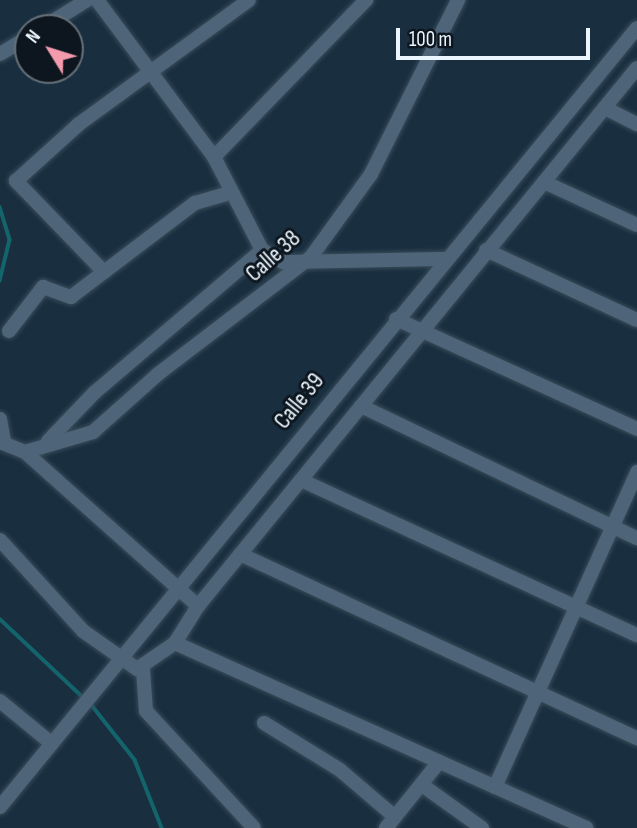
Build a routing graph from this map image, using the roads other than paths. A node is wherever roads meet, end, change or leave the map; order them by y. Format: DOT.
graph roads {
  1 [pos="87,0"];
  2 [pos="97,0"];
  3 [pos="249,0"];
  4 [pos="366,0"];
  5 [pos="458,0"];
  6 [pos="64,14"];
  7 [pos="637,28"];
  8 [pos="637,68"];
  9 [pos="151,72"];
  10 [pos="605,108"];
  11 [pos="637,124"];
  12 [pos="214,157"];
  13 [pos="544,182"];
  14 [pos="231,193"];
  15 [pos="637,225"];
  16 [pos="262,250"];
  17 [pos="486,250"];
  18 [pos="312,257"];
  19 [pos="446,259"];
  20 [pos="104,272"];
  21 [pos="396,319"];
  22 [pos="637,320"];
  23 [pos="9,331"];
  24 [pos="422,331"];
  25 [pos="361,406"];
  26 [pos="0,419"];
  27 [pos="637,429"];
  28 [pos="48,441"];
  29 [pos="2,442"];
  30 [pos="25,452"];
  31 [pos="637,472"];
  32 [pos="301,480"];
  33 [pos="612,526"];
  34 [pos="637,538"];
  35 [pos="0,540"];
  36 [pos="240,554"];
  37 [pos="177,586"];
  38 [pos="198,606"];
  39 [pos="579,607"];
  40 [pos="637,635"];
  41 [pos="175,643"];
  42 [pos="118,659"];
  43 [pos="143,670"];
  44 [pos="539,693"];
  45 [pos="0,701"];
  46 [pos="264,723"];
  47 [pos="637,738"];
  48 [pos="51,743"];
  49 [pos="439,762"];
  50 [pos="422,785"];
  51 [pos="495,787"];
  52 [pos="0,807"];
  53 [pos="391,822"];
  54 [pos="254,828"];
  55 [pos="482,828"];
  56 [pos="586,828"];
  1 -- 6 [label="street"];
  2 -- 9 [label="street"];
  3 -- 9 [label="street"];
  4 -- 12 [label="street"];
  5 -- 18 [label="street, Calle 38"];
  7 -- 19 [label="street, Calle 39"];
  8 -- 10 [label="street"];
  9 -- 12 [label="street"];
  9 -- 20 [label="street"];
  10 -- 11 [label="street"];
  10 -- 13 [label="street"];
  12 -- 14 [label="street"];
  13 -- 15 [label="street"];
  13 -- 17 [label="street"];
  14 -- 16 [label="street"];
  14 -- 20 [label="street"];
  16 -- 18 [label="street"];
  16 -- 28 [label="street"];
  17 -- 22 [label="street"];
  17 -- 24 [label="street"];
  18 -- 19 [label="street"];
  18 -- 28 [label="street, Calle 38"];
  19 -- 21 [label="street, Calle 39"];
  20 -- 23 [label="street"];
  21 -- 24 [label="street"];
  21 -- 37 [label="street, Calle 39"];
  24 -- 25 [label="street"];
  24 -- 27 [label="street"];
  25 -- 32 [label="street"];
  25 -- 33 [label="street"];
  26 -- 29 [label="street"];
  28 -- 30 [label="street, Calle 38"];
  29 -- 30 [label="street"];
  30 -- 37 [label="street"];
  31 -- 33 [label="street"];
  32 -- 36 [label="street"];
  32 -- 39 [label="street"];
  33 -- 34 [label="street"];
  33 -- 39 [label="street"];
  35 -- 42 [label="street"];
  36 -- 38 [label="street"];
  36 -- 44 [label="street"];
  37 -- 38 [label="street"];
  37 -- 42 [label="street, Calle 39"];
  38 -- 41 [label="street"];
  39 -- 40 [label="street"];
  39 -- 44 [label="street"];
  41 -- 43 [label="street"];
  41 -- 49 [label="street"];
  42 -- 43 [label="street"];
  42 -- 48 [label="street, Calle 39"];
  43 -- 54 [label="street"];
  44 -- 47 [label="street"];
  44 -- 51 [label="street"];
  45 -- 48 [label="street"];
  46 -- 53 [label="street"];
  48 -- 52 [label="street, Calle 39"];
  49 -- 50 [label="street"];
  49 -- 51 [label="street"];
  50 -- 53 [label="street"];
  50 -- 55 [label="street"];
  51 -- 56 [label="street"];
}
